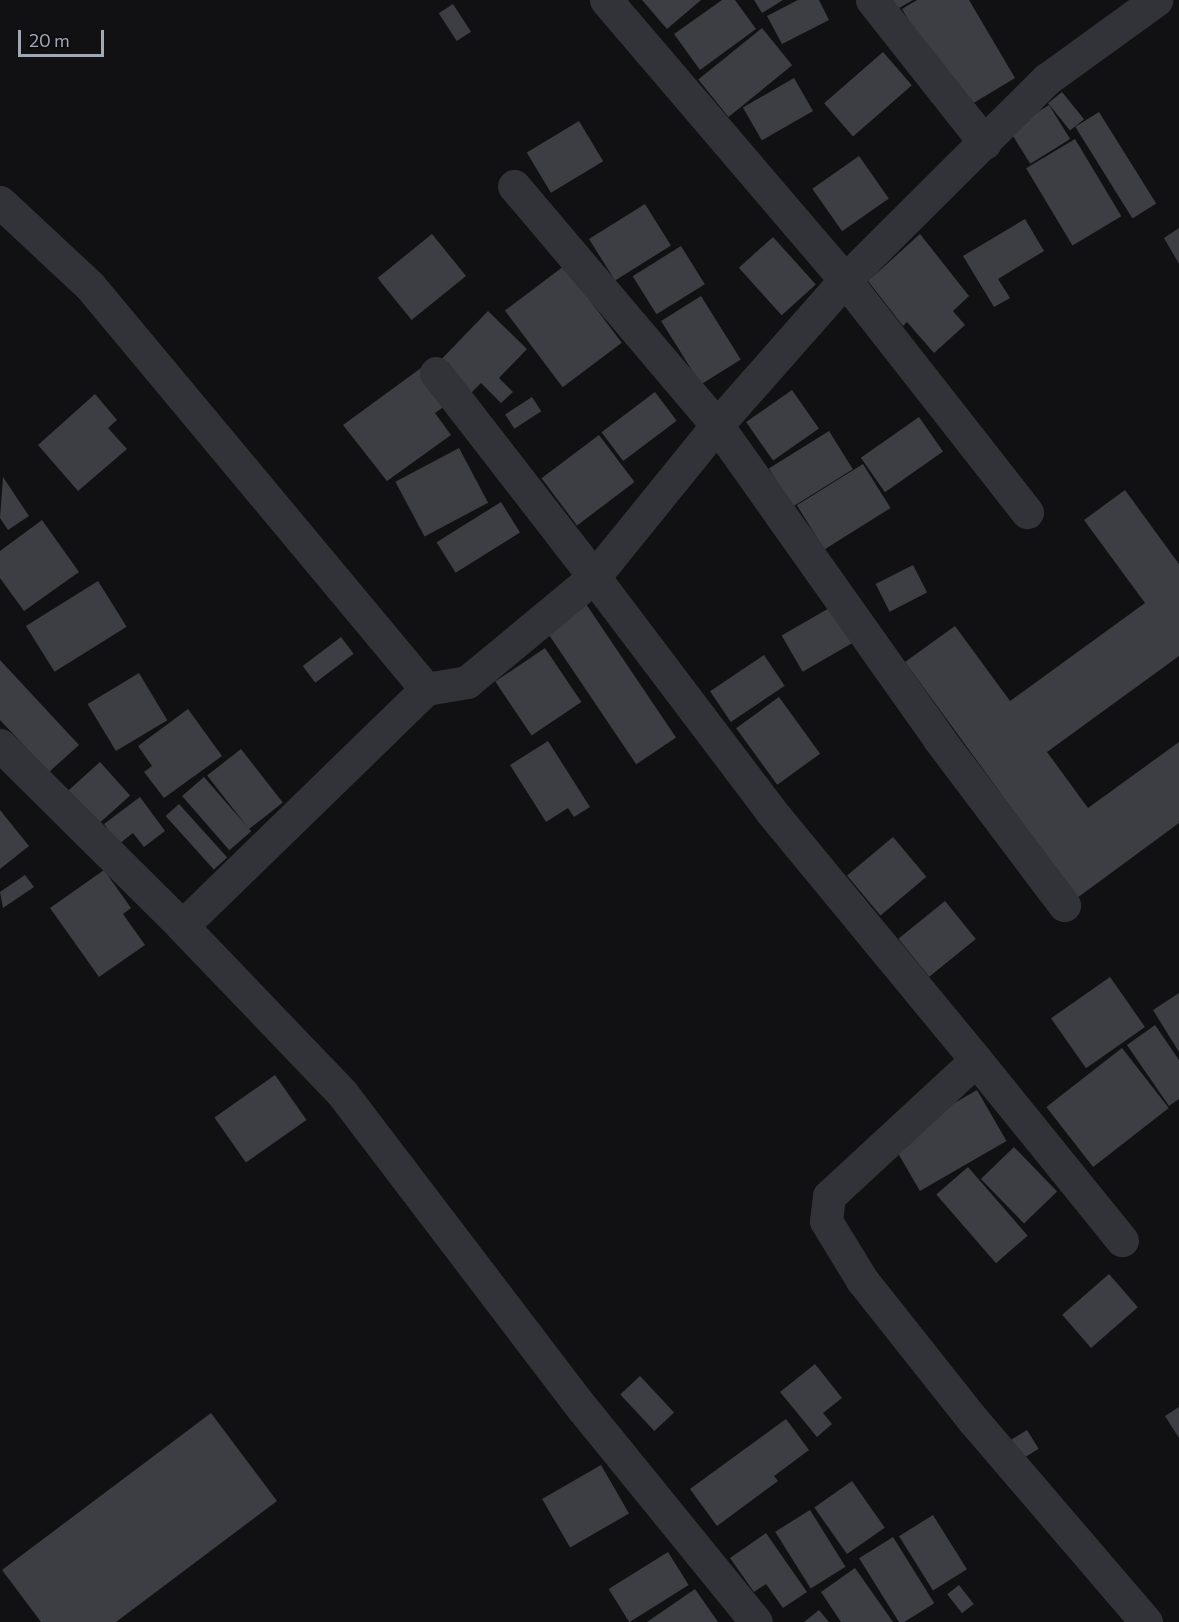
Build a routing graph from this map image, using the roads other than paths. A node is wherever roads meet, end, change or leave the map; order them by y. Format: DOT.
graph roads {
  1 [pos="606,0"];
  2 [pos="872,0"];
  3 [pos="1156,0"];
  4 [pos="985,142"];
  5 [pos="514,186"];
  6 [pos="0,202"];
  7 [pos="845,280"];
  8 [pos="436,373"];
  9 [pos="717,425"];
  10 [pos="1027,512"];
  11 [pos="594,577"];
  12 [pos="426,689"];
  13 [pos="0,745"];
  14 [pos="1064,905"];
  15 [pos="182,926"];
  16 [pos="976,1060"];
  17 [pos="1122,1240"];
  18 [pos="756,1622"];
  19 [pos="1146,1622"];
  1 -- 7 [label="street"];
  2 -- 4 [label="street"];
  3 -- 4 [label="street"];
  4 -- 7 [label="street"];
  5 -- 9 [label="street"];
  6 -- 12 [label="street"];
  7 -- 9 [label="street"];
  7 -- 10 [label="street"];
  8 -- 11 [label="street"];
  9 -- 11 [label="street"];
  9 -- 14 [label="street"];
  11 -- 12 [label="street"];
  11 -- 16 [label="street"];
  12 -- 15 [label="street"];
  13 -- 15 [label="street"];
  15 -- 18 [label="street"];
  16 -- 17 [label="street"];
  16 -- 19 [label="street"];
}
